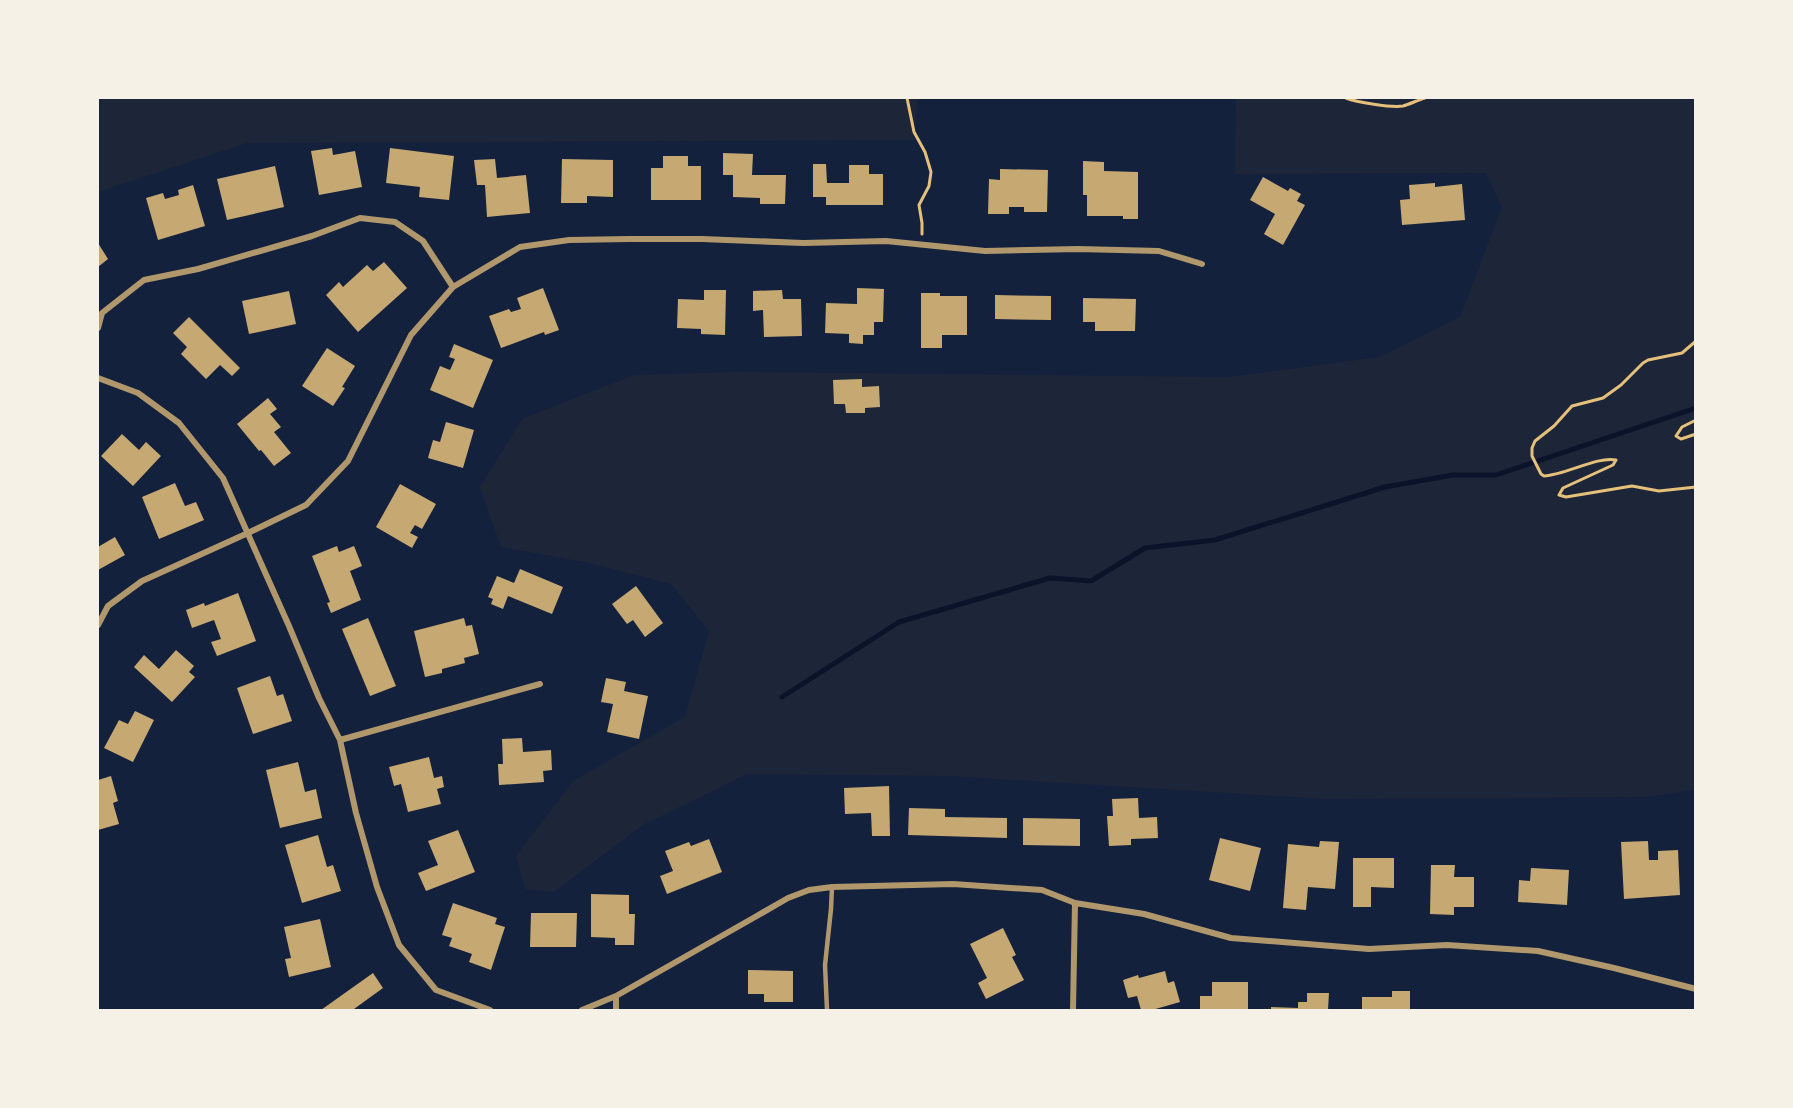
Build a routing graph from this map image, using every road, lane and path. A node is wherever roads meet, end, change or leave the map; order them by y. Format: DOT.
graph roads {
  1 [pos="907,98"];
  2 [pos="1346,98"];
  3 [pos="1425,98"];
  4 [pos="922,244"];
  5 [pos="1202,264"];
  6 [pos="453,287"];
  7 [pos="98,328"];
  8 [pos="1695,341"];
  9 [pos="98,378"];
  10 [pos="1695,420"];
  11 [pos="1695,434"];
  12 [pos="1695,488"];
  13 [pos="248,533"];
  14 [pos="98,625"];
  15 [pos="540,684"];
  16 [pos="340,740"];
  17 [pos="832,887"];
  18 [pos="1075,903"];
  19 [pos="1695,989"];
  20 [pos="616,996"];
  21 [pos="490,1011"];
  22 [pos="582,1011"];
  23 [pos="616,1011"];
  24 [pos="827,1011"];
  25 [pos="1073,1011"];
  1 -- 4 [label="path"];
  2 -- 3 [label="path"];
  4 -- 5 [label="street"];
  4 -- 6 [label="street"];
  6 -- 7 [label="street"];
  6 -- 13 [label="street"];
  8 -- 12 [label="path"];
  9 -- 13 [label="street"];
  10 -- 11 [label="path"];
  13 -- 14 [label="street"];
  13 -- 16 [label="street"];
  15 -- 16 [label="street"];
  16 -- 21 [label="street"];
  17 -- 18 [label="street"];
  17 -- 20 [label="street"];
  17 -- 24 [label="lane"];
  18 -- 19 [label="street"];
  18 -- 25 [label="street"];
  20 -- 22 [label="street"];
  20 -- 23 [label="street"];
}
